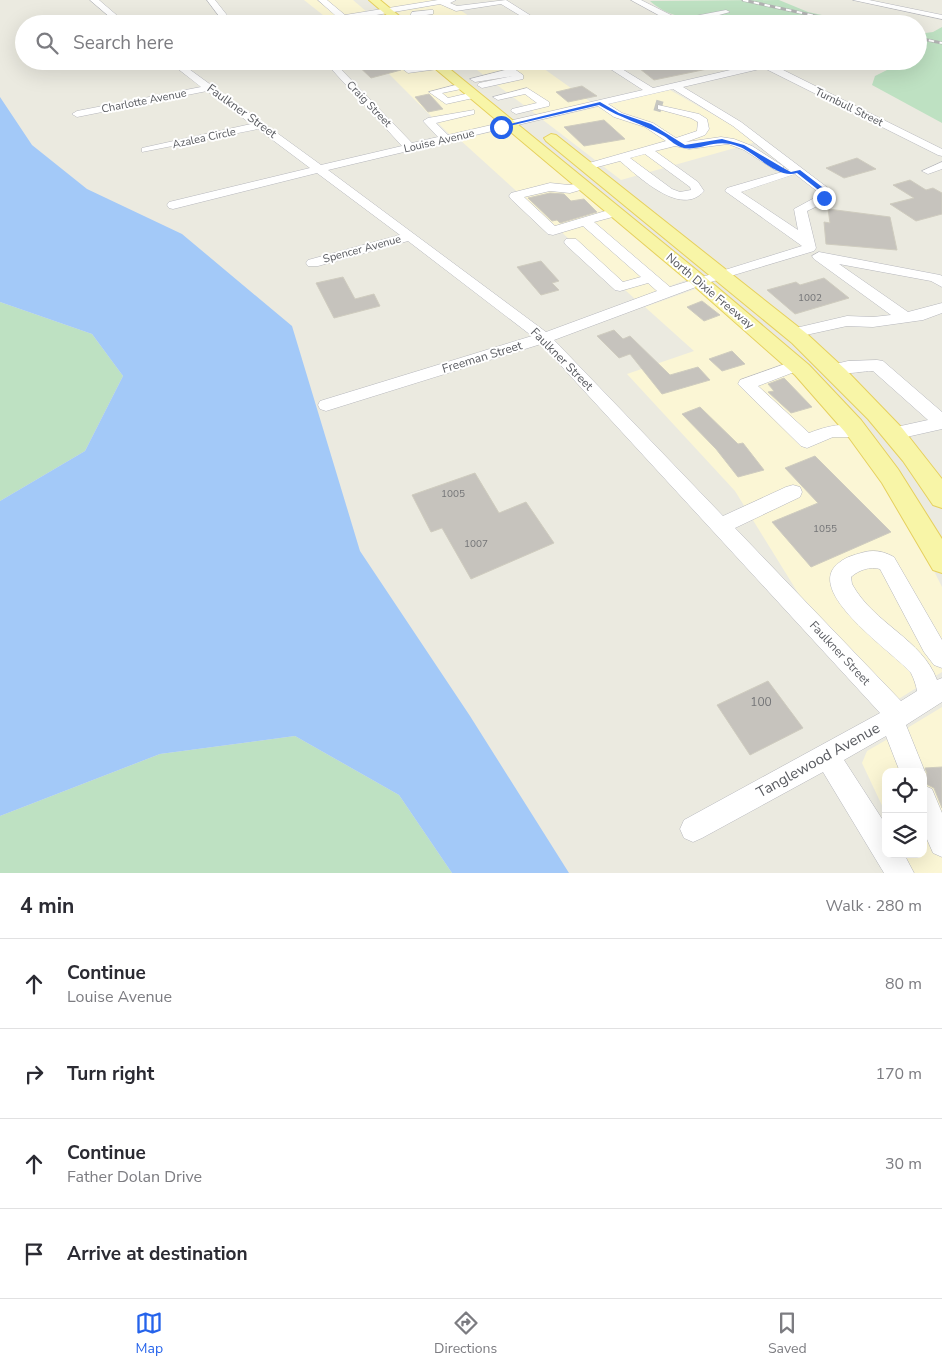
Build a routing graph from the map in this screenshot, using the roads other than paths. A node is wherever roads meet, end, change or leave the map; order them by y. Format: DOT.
graph roads {
  1 [pos="94,0"];
  2 [pos="211,0"];
  3 [pos="322,0"];
  4 [pos="374,0"];
  5 [pos="395,0"];
  6 [pos="857,0"];
  7 [pos="358,1"];
  8 [pos="502,1"];
  9 [pos="641,1"];
  10 [pos="452,4"];
  11 [pos="405,8"];
  12 [pos="387,10"];
  13 [pos="726,12"];
  14 [pos="373,13"];
  15 [pos="112,15"];
  16 [pos="223,15"];
  17 [pos="340,15"];
  18 [pos="361,15"];
  19 [pos="375,15"];
  20 [pos="396,15"];
  21 [pos="414,15"];
  22 [pos="525,15"];
  23 [pos="666,15"];
  24 [pos="713,15"];
  25 [pos="942,17"];
  26 [pos="185,70"];
  27 [pos="337,70"];
  28 [pos="443,70"];
  29 [pos="463,70"];
  30 [pos="617,70"];
  31 [pos="734,70"];
  32 [pos="774,70"];
  33 [pos="463,86"];
  34 [pos="675,86"];
  35 [pos="210,88"];
  36 [pos="651,91"];
  37 [pos="474,95"];
  38 [pos="629,96"];
  39 [pos="498,97"];
  40 [pos="647,102"];
  41 [pos="600,103"];
  42 [pos="662,107"];
  43 [pos="470,112"];
  44 [pos="77,114"];
  45 [pos="513,118"];
  46 [pos="528,120"];
  47 [pos="261,125"];
  48 [pos="446,139"];
  49 [pos="675,142"];
  50 [pos="410,147"];
  51 [pos="146,150"];
  52 [pos="647,150"];
  53 [pos="942,153"];
  54 [pos="621,156"];
  55 [pos="942,165"];
  56 [pos="586,167"];
  57 [pos="320,168"];
  58 [pos="928,171"];
  59 [pos="794,172"];
  60 [pos="583,185"];
  61 [pos="173,205"];
  62 [pos="616,212"];
  63 [pos="586,221"];
  64 [pos="410,236"];
  65 [pos="571,242"];
  66 [pos="812,249"];
  67 [pos="313,263"];
  68 [pos="721,275"];
  69 [pos="651,278"];
  70 [pos="699,282"];
  71 [pos="942,283"];
  72 [pos="668,293"];
  73 [pos="942,308"];
  74 [pos="904,317"];
  75 [pos="792,332"];
  76 [pos="544,338"];
  77 [pos="796,365"];
  78 [pos="833,370"];
  79 [pos="326,405"];
  80 [pos="942,423"];
  81 [pos="857,432"];
  82 [pos="894,434"];
  83 [pos="935,478"];
  84 [pos="793,492"];
  85 [pos="942,498"];
  86 [pos="721,526"];
  87 [pos="942,562"];
  88 [pos="942,656"];
  89 [pos="936,693"];
  90 [pos="895,718"];
  91 [pos="826,756"];
  92 [pos="912,768"];
  93 [pos="927,808"];
  94 [pos="692,829"];
  95 [pos="882,844"];
  96 [pos="942,844"];
  97 [pos="891,858"];
  98 [pos="900,873"];
  1 -- 15 [label="street"];
  2 -- 16 [label="street"];
  3 -- 17 [label="street"];
  4 -- 12 [label="main road"];
  5 -- 11 [label="street"];
  6 -- 25 [label="street"];
  7 -- 14 [label="main road"];
  8 -- 10 [label="street"];
  8 -- 22 [label="street"];
  9 -- 23 [label="street"];
  10 -- 11 [label="street"];
  10 -- 21 [label="street"];
  11 -- 12 [label="street"];
  12 -- 14 [label="street"];
  12 -- 20 [label="main road"];
  13 -- 24 [label="street"];
  14 -- 18 [label="street"];
  14 -- 19 [label="main road"];
  26 -- 35 [label="street, Faulkner Street"];
  27 -- 50 [label="street, Craig Street"];
  28 -- 33 [label="main road, North Dixie Freeway"];
  29 -- 39 [label="main road, North Dixie Freeway"];
  30 -- 36 [label="street"];
  31 -- 34 [label="street"];
  32 -- 53 [label="street, Turnbull Street"];
  33 -- 37 [label="main road, North Dixie Freeway"];
  33 -- 37 [label="street"];
  34 -- 36 [label="street"];
  34 -- 59 [label="street"];
  35 -- 44 [label="street, Charlotte Avenue"];
  35 -- 47 [label="street, Faulkner Street"];
  36 -- 38 [label="street"];
  37 -- 45 [label="main road, North Dixie Freeway"];
  38 -- 40 [label="street"];
  38 -- 41 [label="street"];
  39 -- 45 [label="main road, North Dixie Freeway"];
  39 -- 45 [label="street, Louise Avenue"];
  41 -- 46 [label="street"];
  41 -- 49 [label="street"];
  42 -- 49 [label="street"];
  43 -- 48 [label="street"];
  45 -- 46 [label="main road, North Dixie Freeway"];
  45 -- 48 [label="street, Louise Avenue"];
  45 -- 60 [label="main road, North Dixie Freeway"];
  46 -- 56 [label="main road, North Dixie Freeway"];
  47 -- 51 [label="street, Azalea Circle"];
  47 -- 57 [label="street, Faulkner Street"];
  48 -- 50 [label="street, Louise Avenue"];
  49 -- 52 [label="street"];
  49 -- 59 [label="street"];
  50 -- 57 [label="street, Louise Avenue"];
  52 -- 54 [label="street"];
  52 -- 54 [label="street"];
  54 -- 56 [label="street"];
  55 -- 58 [label="street"];
  56 -- 68 [label="main road, North Dixie Freeway"];
  57 -- 61 [label="street, Louise Avenue"];
  57 -- 64 [label="street, Faulkner Street"];
  59 -- 66 [label="street"];
  59 -- 66 [label="street"];
  60 -- 62 [label="main road, North Dixie Freeway"];
  60 -- 63 [label="street"];
  62 -- 63 [label="street"];
  62 -- 70 [label="main road, North Dixie Freeway"];
  63 -- 69 [label="street"];
  64 -- 67 [label="street, Spencer Avenue"];
  64 -- 76 [label="street, Faulkner Street"];
  65 -- 69 [label="street"];
  66 -- 68 [label="street, Freeman Street"];
  66 -- 71 [label="street"];
  66 -- 74 [label="street"];
  68 -- 70 [label="street, Freeman Street"];
  68 -- 75 [label="main road, North Dixie Freeway"];
  69 -- 72 [label="street"];
  70 -- 72 [label="street, Freeman Street"];
  70 -- 77 [label="main road, North Dixie Freeway"];
  72 -- 76 [label="street, Freeman Street"];
  73 -- 74 [label="street"];
  74 -- 75 [label="street"];
  75 -- 78 [label="main road, North Dixie Freeway"];
  76 -- 79 [label="street, Freeman Street"];
  76 -- 86 [label="street, Faulkner Street"];
  77 -- 81 [label="main road, North Dixie Freeway"];
  77 -- 81 [label="street"];
  78 -- 80 [label="street"];
  78 -- 82 [label="main road, North Dixie Freeway"];
  80 -- 82 [label="street"];
  81 -- 87 [label="main road, North Dixie Freeway"];
  82 -- 83 [label="main road, North Dixie Freeway"];
  83 -- 85 [label="main road, North Dixie Freeway"];
  84 -- 86 [label="street"];
  86 -- 90 [label="street, Faulkner Street"];
  88 -- 89 [label="street"];
  89 -- 90 [label="street, Tanglewood Avenue"];
  90 -- 91 [label="street, Tanglewood Avenue"];
  90 -- 92 [label="street"];
  91 -- 94 [label="street, Tanglewood Avenue"];
  91 -- 95 [label="street"];
  93 -- 96 [label="street"];
  97 -- 98 [label="street"];
}
